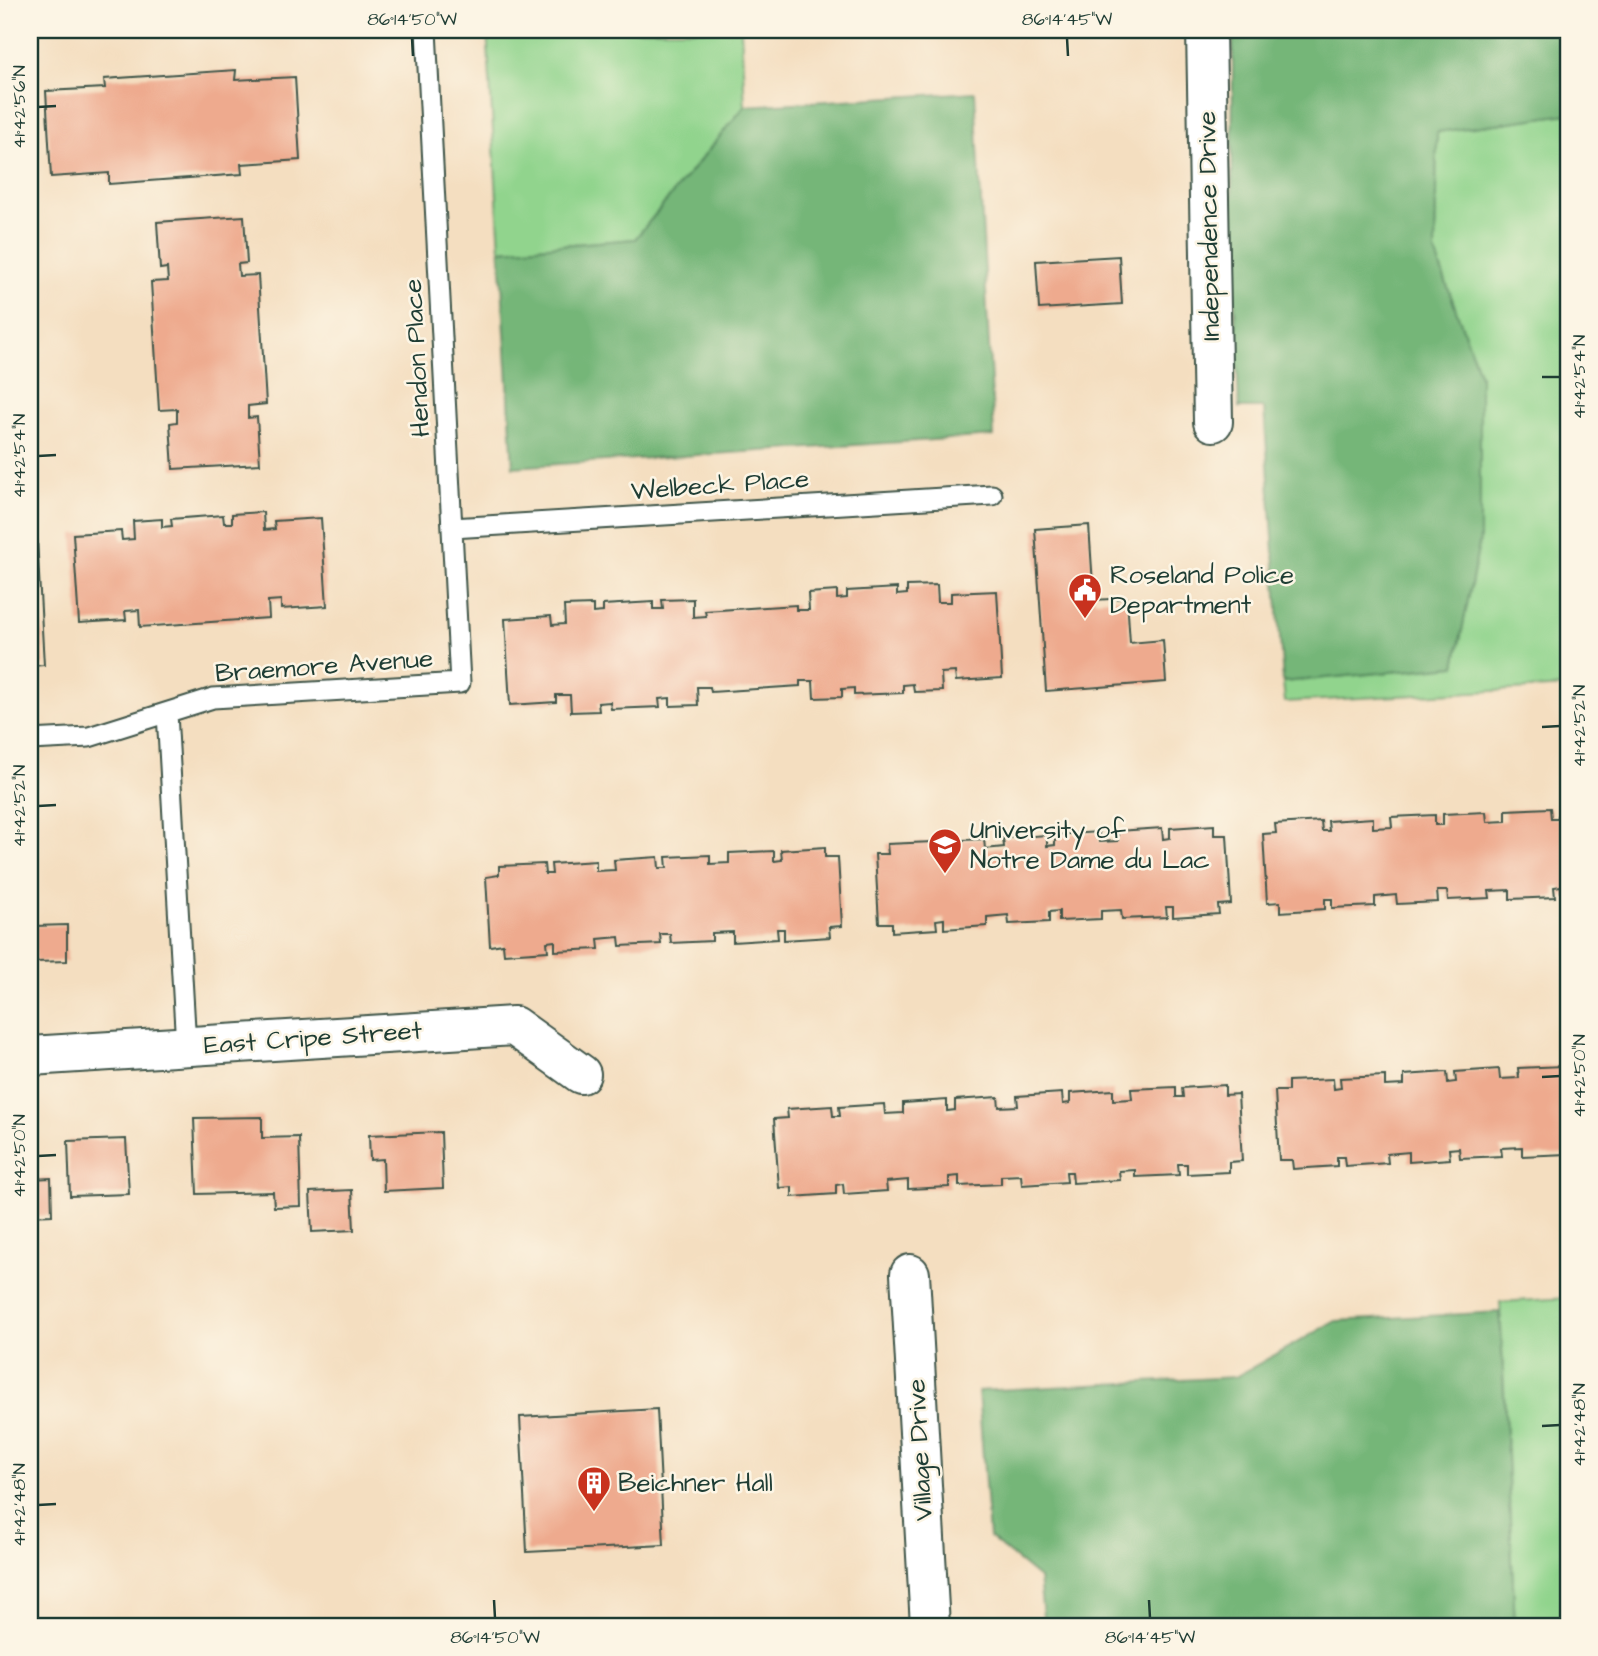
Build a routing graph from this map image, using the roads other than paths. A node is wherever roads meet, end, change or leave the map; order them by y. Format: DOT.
graph roads {
  1 [pos="426,30"];
  2 [pos="1206,30"];
  3 [pos="1213,422"];
  4 [pos="992,495"];
  5 [pos="452,528"];
  6 [pos="460,683"];
  7 [pos="167,713"];
  8 [pos="30,740"];
  9 [pos="186,1046"];
  10 [pos="30,1056"];
  11 [pos="581,1074"];
  12 [pos="910,1274"];
  13 [pos="930,1626"];
  1 -- 5 [label="lane, Hendon Place"];
  2 -- 3 [label="street, Independence Drive"];
  4 -- 5 [label="lane, Welbeck Place"];
  5 -- 6 [label="lane, Hendon Place"];
  6 -- 7 [label="lane, Braemore Avenue"];
  7 -- 8 [label="lane, Braemore Avenue"];
  7 -- 9 [label="lane"];
  9 -- 10 [label="street, East Cripe Street"];
  9 -- 11 [label="street, East Cripe Street"];
  12 -- 13 [label="street, Village Drive"];
}
